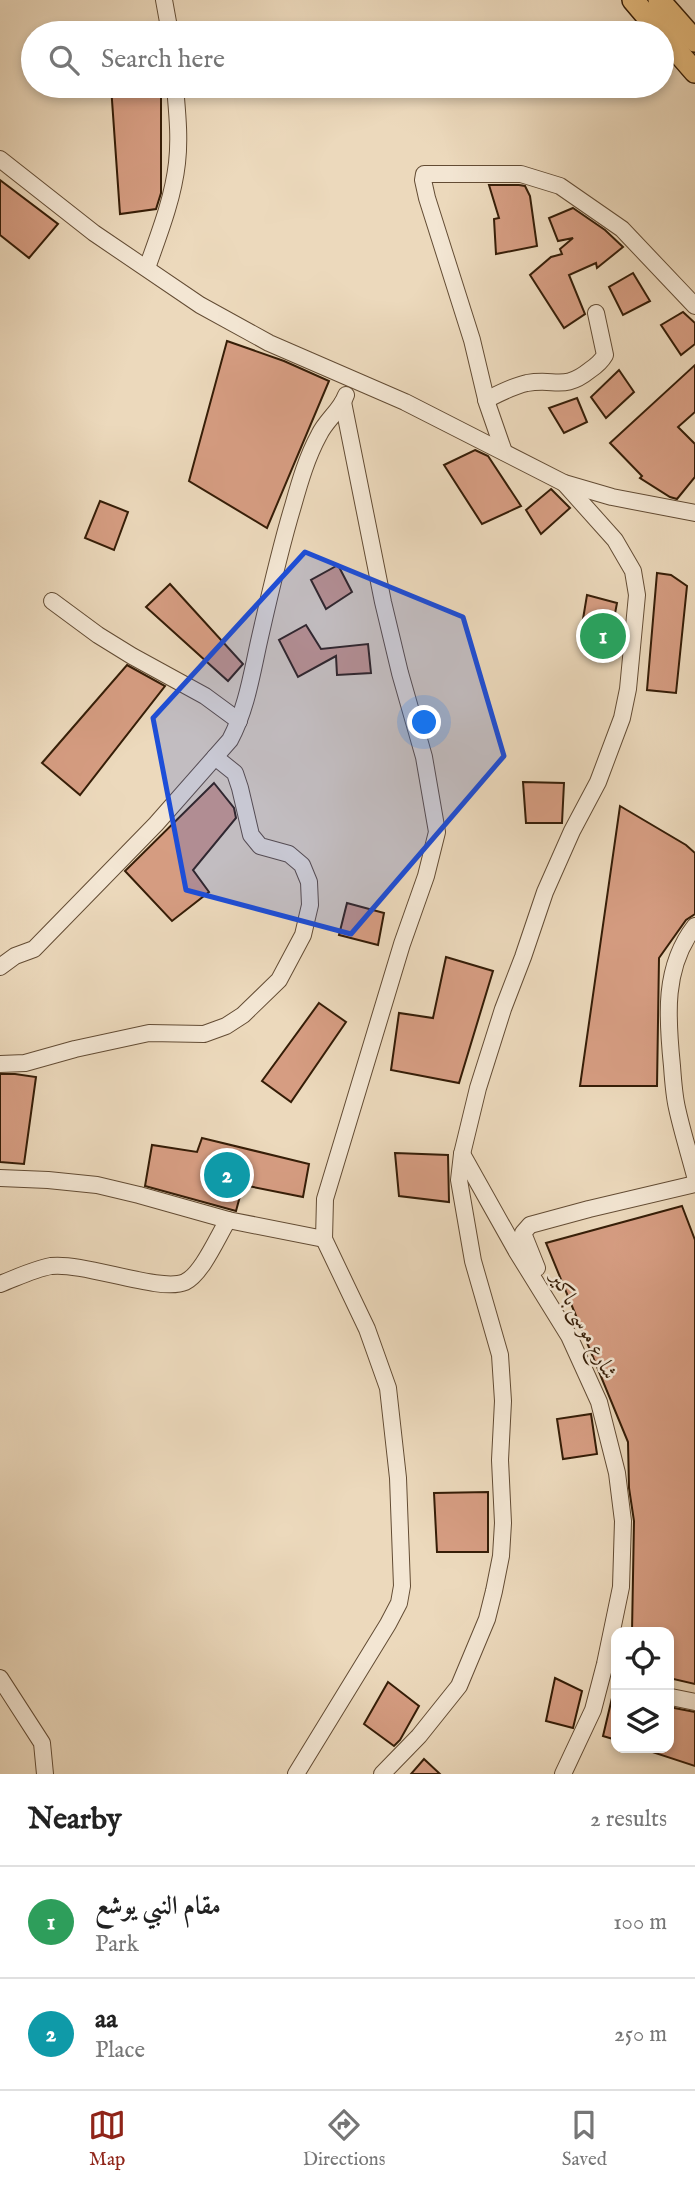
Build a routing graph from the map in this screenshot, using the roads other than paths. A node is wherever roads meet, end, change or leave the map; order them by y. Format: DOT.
graph roads {
  1 [pos="164,0"];
  2 [pos="633,0"];
  3 [pos="659,0"];
  4 [pos="674,0"];
  5 [pos="168,21"];
  6 [pos="650,21"];
  7 [pos="694,41"];
  8 [pos="674,49"];
  9 [pos="695,72"];
  10 [pos="176,98"];
  11 [pos="0,160"];
  12 [pos="148,268"];
  13 [pos="695,306"];
  14 [pos="596,313"];
  15 [pos="351,379"];
  16 [pos="486,400"];
  17 [pos="343,402"];
  18 [pos="504,452"];
  19 [pos="564,483"];
  20 [pos="695,513"];
  21 [pos="52,601"];
  22 [pos="239,721"];
  23 [pos="215,757"];
  24 [pos="695,926"];
  25 [pos="0,967"];
  26 [pos="0,1064"];
  27 [pos="462,1154"];
  28 [pos="695,1176"];
  29 [pos="0,1178"];
  30 [pos="695,1184"];
  31 [pos="228,1220"];
  32 [pos="324,1239"];
  33 [pos="0,1284"];
  34 [pos="545,1296"];
  35 [pos="0,1678"];
  36 [pos="674,1698"];
  37 [pos="695,1702"];
  38 [pos="45,1774"];
  39 [pos="296,1774"];
  40 [pos="382,1774"];
  41 [pos="563,1774"];
  1 -- 5 [label="street"];
  2 -- 6 [label="main road"];
  3 -- 7 [label="main road"];
  4 -- 7 [label="main road"];
  8 -- 9 [label="main road"];
  10 -- 12 [label="street"];
  11 -- 12 [label="street"];
  12 -- 15 [label="street"];
  13 -- 16 [label="street"];
  14 -- 16 [label="street"];
  15 -- 17 [label="street"];
  15 -- 18 [label="street"];
  16 -- 18 [label="street"];
  17 -- 22 [label="street"];
  17 -- 32 [label="street"];
  18 -- 19 [label="street"];
  19 -- 20 [label="street"];
  19 -- 27 [label="street"];
  21 -- 22 [label="street"];
  22 -- 23 [label="street"];
  23 -- 25 [label="street"];
  23 -- 26 [label="street"];
  24 -- 28 [label="street"];
  27 -- 34 [label="street, شارع موسى باكير"];
  27 -- 40 [label="street"];
  29 -- 31 [label="street"];
  30 -- 34 [label="street"];
  31 -- 32 [label="street"];
  31 -- 33 [label="street"];
  32 -- 39 [label="street"];
  34 -- 41 [label="street, شارع موسى باكير"];
  35 -- 38 [label="street"];
  36 -- 37 [label="street"];
}
